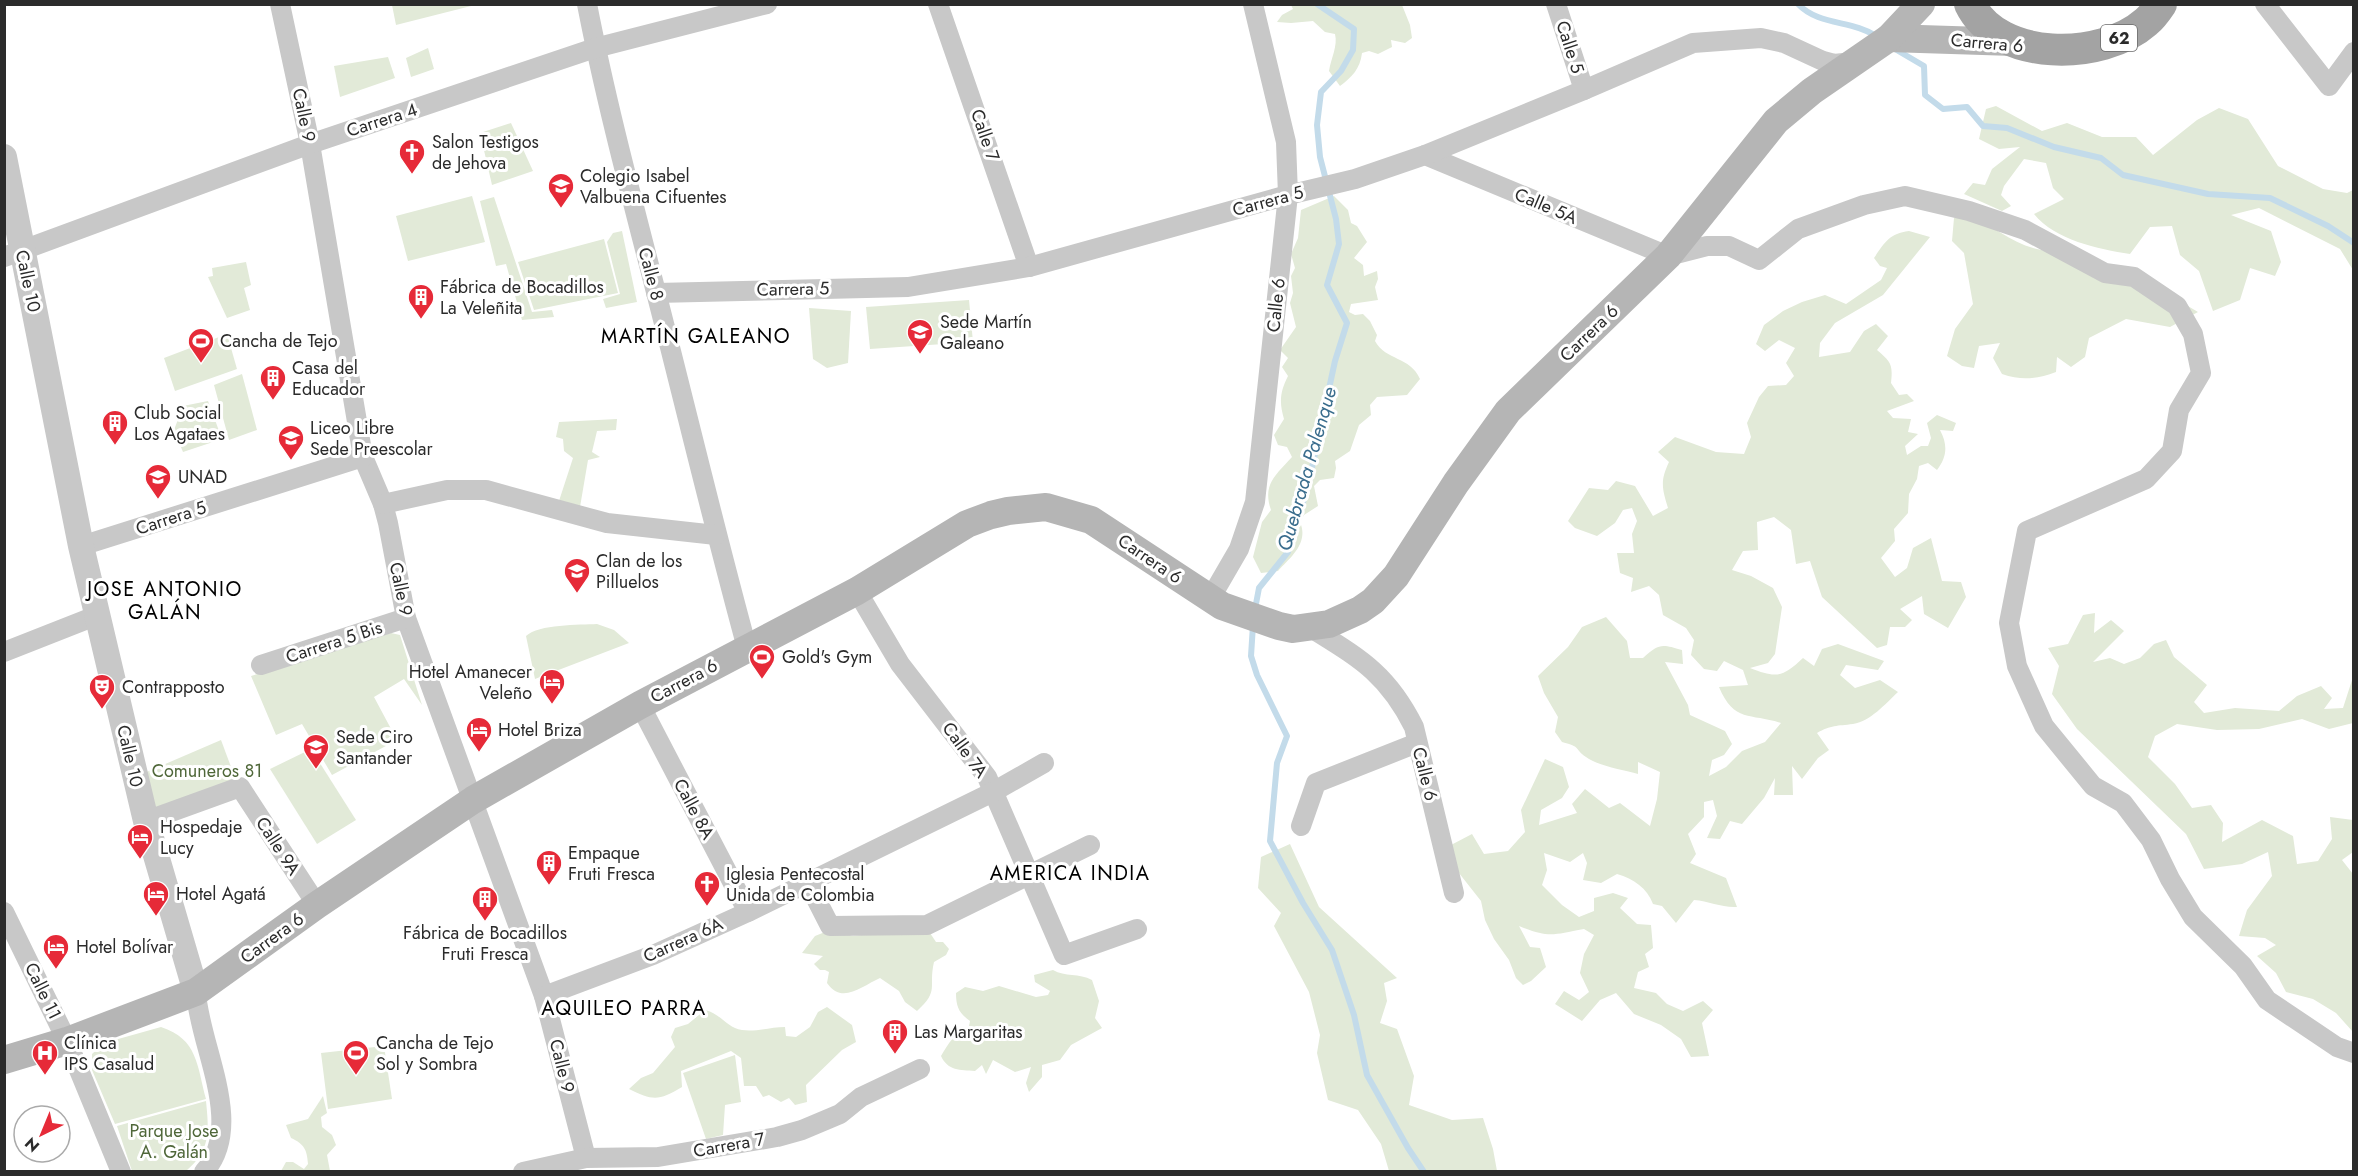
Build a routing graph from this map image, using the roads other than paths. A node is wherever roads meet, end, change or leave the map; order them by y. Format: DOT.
graph roads {
  1 [pos="280,4"];
  2 [pos="586,4"];
  3 [pos="767,4"];
  4 [pos="938,4"];
  5 [pos="1253,4"];
  6 [pos="1556,4"];
  7 [pos="1921,4"];
  8 [pos="1970,4"];
  9 [pos="2161,4"];
  10 [pos="2265,4"];
  11 [pos="1889,38"];
  12 [pos="2014,42"];
  13 [pos="595,48"];
  14 [pos="2354,52"];
  15 [pos="1856,61"];
  16 [pos="1584,90"];
  17 [pos="310,144"];
  18 [pos="1425,155"];
  19 [pos="4,157"];
  20 [pos="1288,195"];
  21 [pos="14,254"];
  22 [pos="1668,256"];
  23 [pos="1029,267"];
  24 [pos="656,293"];
  25 [pos="363,457"];
  26 [pos="383,504"];
  27 [pos="716,535"];
  28 [pos="81,546"];
  29 [pos="857,591"];
  30 [pos="1219,604"];
  31 [pos="98,615"];
  32 [pos="406,618"];
  33 [pos="1311,627"];
  34 [pos="747,648"];
  35 [pos="4,652"];
  36 [pos="261,665"];
  37 [pos="640,705"];
  38 [pos="1417,743"];
  39 [pos="1044,763"];
  40 [pos="993,792"];
  41 [pos="473,800"];
  42 [pos="146,821"];
  43 [pos="1301,826"];
  44 [pos="1090,845"];
  45 [pos="1029,876"];
  46 [pos="808,883"];
  47 [pos="1454,893"];
  48 [pos="317,905"];
  49 [pos="4,912"];
  50 [pos="748,912"];
  51 [pos="1137,929"];
  52 [pos="196,993"];
  53 [pos="544,996"];
  54 [pos="67,1041"];
  55 [pos="2354,1053"];
  56 [pos="4,1060"];
  57 [pos="920,1069"];
  58 [pos="586,1158"];
  59 [pos="121,1172"];
  60 [pos="204,1172"];
  61 [pos="523,1172"];
  1 -- 17 [label="street, Calle 9"];
  2 -- 13 [label="street, Calle 8"];
  3 -- 13 [label="street, Carrera 4"];
  4 -- 23 [label="street, Calle 7"];
  5 -- 20 [label="street, Calle 6"];
  6 -- 16 [label="street, Calle 5"];
  7 -- 11 [label="main road"];
  8 -- 12 [label="main road, 62"];
  9 -- 12 [label="main road, Carrera 6 / 62"];
  10 -- 14 [label="street"];
  11 -- 12 [label="main road, Carrera 6"];
  11 -- 15 [label="main road, Carrera 6"];
  13 -- 17 [label="street, Carrera 4"];
  13 -- 24 [label="street, Calle 8"];
  15 -- 16 [label="street, Carrera 5"];
  15 -- 22 [label="main road, Carrera 6"];
  16 -- 18 [label="street, Carrera 5"];
  17 -- 21 [label="street, Carrera 4"];
  17 -- 25 [label="street, Calle 9"];
  18 -- 20 [label="street, Carrera 5"];
  18 -- 22 [label="street, Calle 5A"];
  19 -- 21 [label="street, Calle 10"];
  20 -- 23 [label="street, Carrera 5"];
  20 -- 30 [label="street, Calle 6"];
  21 -- 28 [label="street, Calle 10"];
  22 -- 33 [label="main road, Carrera 6"];
  22 -- 55 [label="street"];
  23 -- 24 [label="street, Carrera 5"];
  24 -- 27 [label="street, Calle 8"];
  25 -- 26 [label="street, Calle 9"];
  25 -- 28 [label="street, Carrera 5"];
  26 -- 27 [label="street"];
  26 -- 32 [label="street, Calle 9"];
  27 -- 34 [label="street, Calle 8"];
  28 -- 31 [label="street, Calle 10"];
  29 -- 30 [label="main road, Carrera 6"];
  29 -- 34 [label="main road, Carrera 6"];
  29 -- 40 [label="street, Calle 7A"];
  30 -- 33 [label="main road, Carrera 6"];
  31 -- 35 [label="street"];
  31 -- 42 [label="street, Calle 10"];
  32 -- 36 [label="street, Carrera 5 Bis"];
  32 -- 41 [label="street, Calle 9"];
  33 -- 38 [label="street, Calle 6"];
  34 -- 37 [label="main road, Carrera 6"];
  37 -- 41 [label="main road, Carrera 6"];
  37 -- 50 [label="street, Calle 8A"];
  38 -- 43 [label="street"];
  38 -- 47 [label="street, Calle 6"];
  39 -- 40 [label="street, Carrera 6A"];
  40 -- 45 [label="street, Calle 7A"];
  40 -- 46 [label="street, Carrera 6A"];
  41 -- 48 [label="main road, Carrera 6"];
  41 -- 53 [label="street, Calle 9"];
  42 -- 48 [label="street, Calle 9A"];
  42 -- 52 [label="street, Calle 10"];
  44 -- 45 [label="street"];
  45 -- 46 [label="street"];
  45 -- 51 [label="street, Calle 7A"];
  46 -- 50 [label="street, Carrera 6A"];
  48 -- 52 [label="main road, Carrera 6"];
  49 -- 54 [label="street, Calle 11"];
  50 -- 53 [label="street, Carrera 6A"];
  52 -- 54 [label="main road, Carrera 6"];
  52 -- 60 [label="street, Calle 10"];
  53 -- 58 [label="street, Calle 9"];
  54 -- 56 [label="main road, Carrera 6"];
  54 -- 59 [label="street, Calle 11"];
  57 -- 58 [label="street, Carrera 7"];
  58 -- 61 [label="street, Carrera 7"];
}
